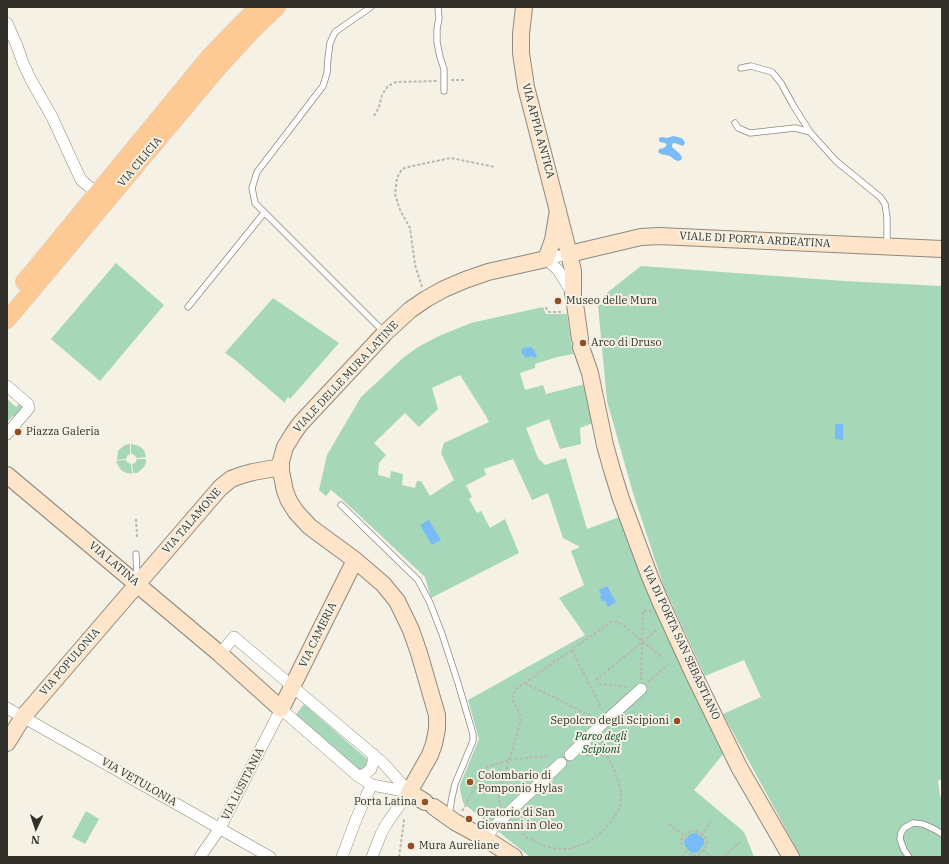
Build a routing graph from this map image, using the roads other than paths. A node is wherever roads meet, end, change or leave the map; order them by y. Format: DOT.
graph roads {
  1 [pos="258,7"];
  2 [pos="277,7"];
  3 [pos="371,7"];
  4 [pos="438,7"];
  5 [pos="524,7"];
  6 [pos="7,23"];
  7 [pos="741,68"];
  8 [pos="444,91"];
  9 [pos="735,123"];
  10 [pos="810,132"];
  11 [pos="97,193"];
  12 [pos="558,210"];
  13 [pos="264,213"];
  14 [pos="887,246"];
  15 [pos="942,249"];
  16 [pos="570,254"];
  17 [pos="546,259"];
  18 [pos="7,303"];
  19 [pos="575,304"];
  20 [pos="188,307"];
  21 [pos="7,320"];
  22 [pos="385,333"];
  23 [pos="7,386"];
  24 [pos="7,434"];
  25 [pos="280,467"];
  26 [pos="7,475"];
  27 [pos="341,505"];
  28 [pos="136,554"];
  29 [pos="355,560"];
  30 [pos="138,585"];
  31 [pos="220,654"];
  32 [pos="293,686"];
  33 [pos="641,689"];
  34 [pos="7,708"];
  35 [pos="281,709"];
  36 [pos="23,716"];
  37 [pos="7,743"];
  38 [pos="373,754"];
  39 [pos="570,755"];
  40 [pos="561,763"];
  41 [pos="358,776"];
  42 [pos="372,786"];
  43 [pos="409,792"];
  44 [pos="452,820"];
  45 [pos="220,828"];
  46 [pos="942,834"];
  47 [pos="486,839"];
  48 [pos="200,857"];
  49 [pos="270,857"];
  50 [pos="342,857"];
  51 [pos="372,857"];
  52 [pos="514,857"];
  53 [pos="791,857"];
  54 [pos="909,857"];
  1 -- 11 [label="main road, VIA CILICIA"];
  2 -- 21 [label="main road, VIA CILICIA"];
  3 -- 13 [label="lane"];
  4 -- 8 [label="lane"];
  5 -- 12 [label="street, VIA APPIA ANTICA"];
  6 -- 11 [label="street"];
  7 -- 10 [label="lane"];
  9 -- 10 [label="lane"];
  10 -- 14 [label="lane"];
  11 -- 18 [label="main road, VIA CILICIA"];
  12 -- 16 [label="street, VIA APPIA ANTICA"];
  12 -- 17 [label="street"];
  13 -- 20 [label="lane"];
  13 -- 22 [label="lane"];
  14 -- 15 [label="street, VIALE DI PORTA ARDEATINA"];
  14 -- 16 [label="street, VIALE DI PORTA ARDEATINA"];
  16 -- 17 [label="street, VIALE DELLE MURA LATINE"];
  16 -- 19 [label="street, VIA DI PORTA SAN SEBASTIANO"];
  17 -- 19 [label="street, VIA DI PORTA SAN SEBASTIANO"];
  17 -- 22 [label="street, VIALE DELLE MURA LATINE"];
  19 -- 53 [label="street, VIA DI PORTA SAN SEBASTIANO"];
  22 -- 25 [label="street, VIALE DELLE MURA LATINE"];
  23 -- 24 [label="street"];
  25 -- 29 [label="street, VIALE DELLE MURA LATINE"];
  25 -- 30 [label="street, VIA TALAMONE"];
  26 -- 30 [label="street, VIA LATINA"];
  27 -- 44 [label="lane"];
  28 -- 30 [label="lane"];
  29 -- 32 [label="street, VIA CAMERIA"];
  29 -- 43 [label="street, VIALE DELLE MURA LATINE"];
  30 -- 31 [label="street, VIA LATINA"];
  30 -- 36 [label="street, VIA POPULONIA"];
  31 -- 32 [label="street"];
  31 -- 35 [label="street, VIA LATINA"];
  32 -- 35 [label="street, VIA CAMERIA"];
  32 -- 38 [label="street"];
  33 -- 39 [label="street"];
  34 -- 36 [label="street, VIA VETULONIA"];
  35 -- 41 [label="street, VIA LATINA"];
  35 -- 45 [label="street, VIA LUSITANIA"];
  36 -- 37 [label="street, VIA POPULONIA"];
  36 -- 45 [label="street, VIA VETULONIA"];
  38 -- 41 [label="street"];
  38 -- 43 [label="street"];
  40 -- 47 [label="street"];
  41 -- 42 [label="street, VIA LATINA"];
  42 -- 43 [label="street, VIA LATINA"];
  42 -- 50 [label="street"];
  43 -- 44 [label="street"];
  43 -- 51 [label="street"];
  44 -- 47 [label="street"];
  45 -- 48 [label="street, VIA LUSITANIA"];
  45 -- 49 [label="street, VIA VETULONIA"];
  46 -- 54 [label="lane"];
  47 -- 52 [label="street"];
}
